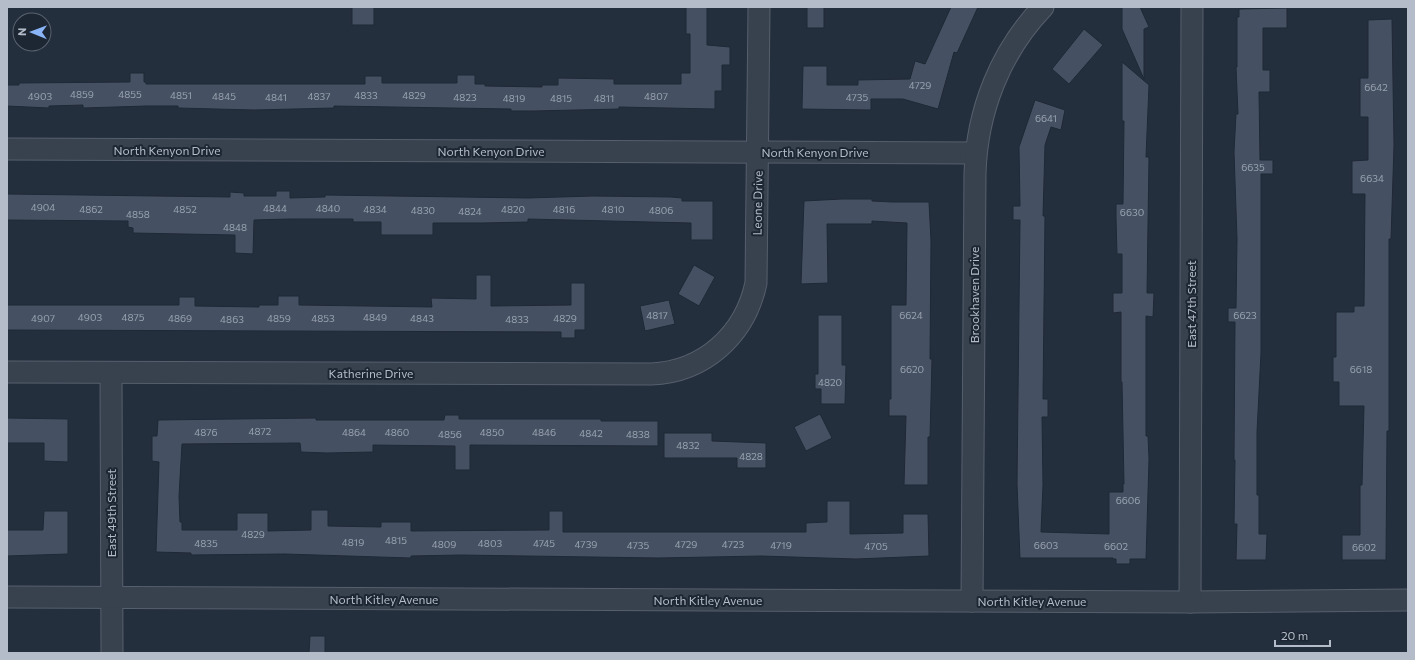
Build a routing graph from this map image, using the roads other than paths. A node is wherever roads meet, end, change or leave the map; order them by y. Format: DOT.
graph roads {
  1 [pos="759,7"];
  2 [pos="1043,7"];
  3 [pos="1192,7"];
  4 [pos="7,149"];
  5 [pos="758,152"];
  6 [pos="975,153"];
  7 [pos="725,342"];
  8 [pos="7,372"];
  9 [pos="111,372"];
  10 [pos="7,597"];
  11 [pos="111,598"];
  12 [pos="1408,600"];
  13 [pos="972,601"];
  14 [pos="1190,602"];
  15 [pos="112,653"];
  1 -- 5 [label="street, Leone Drive"];
  2 -- 6 [label="street, Brookhaven Drive"];
  3 -- 14 [label="street, East 47th Street"];
  4 -- 5 [label="street, North Kenyon Drive"];
  5 -- 6 [label="street, North Kenyon Drive"];
  5 -- 7 [label="street, Leone Drive"];
  6 -- 13 [label="street, Brookhaven Drive"];
  7 -- 9 [label="street, Katherine Drive"];
  8 -- 9 [label="street, Katherine Drive"];
  9 -- 11 [label="street, East 49th Street"];
  10 -- 11 [label="street, North Kitley Avenue"];
  11 -- 13 [label="street, North Kitley Avenue"];
  11 -- 15 [label="street, East 49th Street"];
  12 -- 14 [label="street, North Kitley Avenue"];
  13 -- 14 [label="street, North Kitley Avenue"];
}
